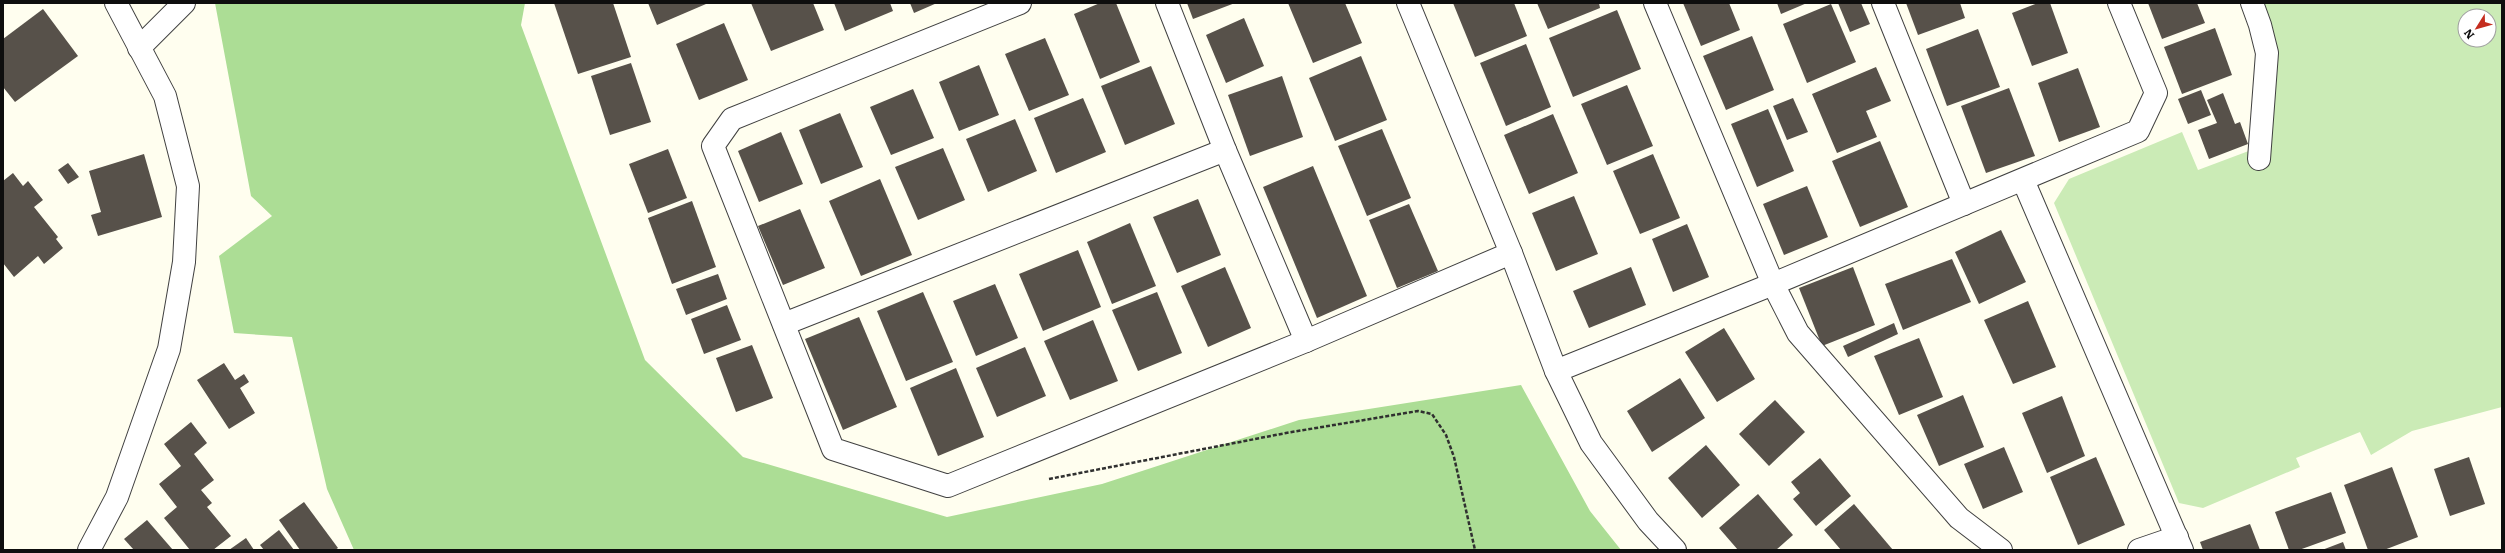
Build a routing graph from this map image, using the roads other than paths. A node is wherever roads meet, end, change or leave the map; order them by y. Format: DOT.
graph roads {
  1 [pos="116,3"];
  2 [pos="184,3"];
  3 [pos="1020,3"];
  4 [pos="1167,3"];
  5 [pos="1408,3"];
  6 [pos="1655,3"];
  7 [pos="1883,3"];
  8 [pos="2119,3"];
  9 [pos="2252,3"];
  10 [pos="139,48"];
  11 [pos="1225,150"];
  12 [pos="2259,159"];
  13 [pos="2023,180"];
  14 [pos="1964,204"];
  15 [pos="1511,253"];
  16 [pos="1773,284"];
  17 [pos="784,324"];
  18 [pos="1306,341"];
  19 [pos="1556,372"];
  20 [pos="2179,544"];
  21 [pos="89,550"];
  22 [pos="1675,550"];
  23 [pos="2002,550"];
  24 [pos="2139,550"];
  1 -- 10 [label="street"];
  2 -- 10 [label="street"];
  3 -- 17 [label="street"];
  4 -- 11 [label="street"];
  5 -- 15 [label="street"];
  6 -- 16 [label="street"];
  7 -- 14 [label="street"];
  8 -- 13 [label="street"];
  9 -- 12 [label="street"];
  10 -- 21 [label="street"];
  11 -- 17 [label="street"];
  11 -- 18 [label="street"];
  13 -- 14 [label="street"];
  13 -- 20 [label="street"];
  14 -- 16 [label="street"];
  15 -- 18 [label="street"];
  15 -- 19 [label="street"];
  16 -- 19 [label="street"];
  16 -- 23 [label="street"];
  17 -- 18 [label="street"];
  19 -- 22 [label="street"];
  20 -- 24 [label="street"];
}
